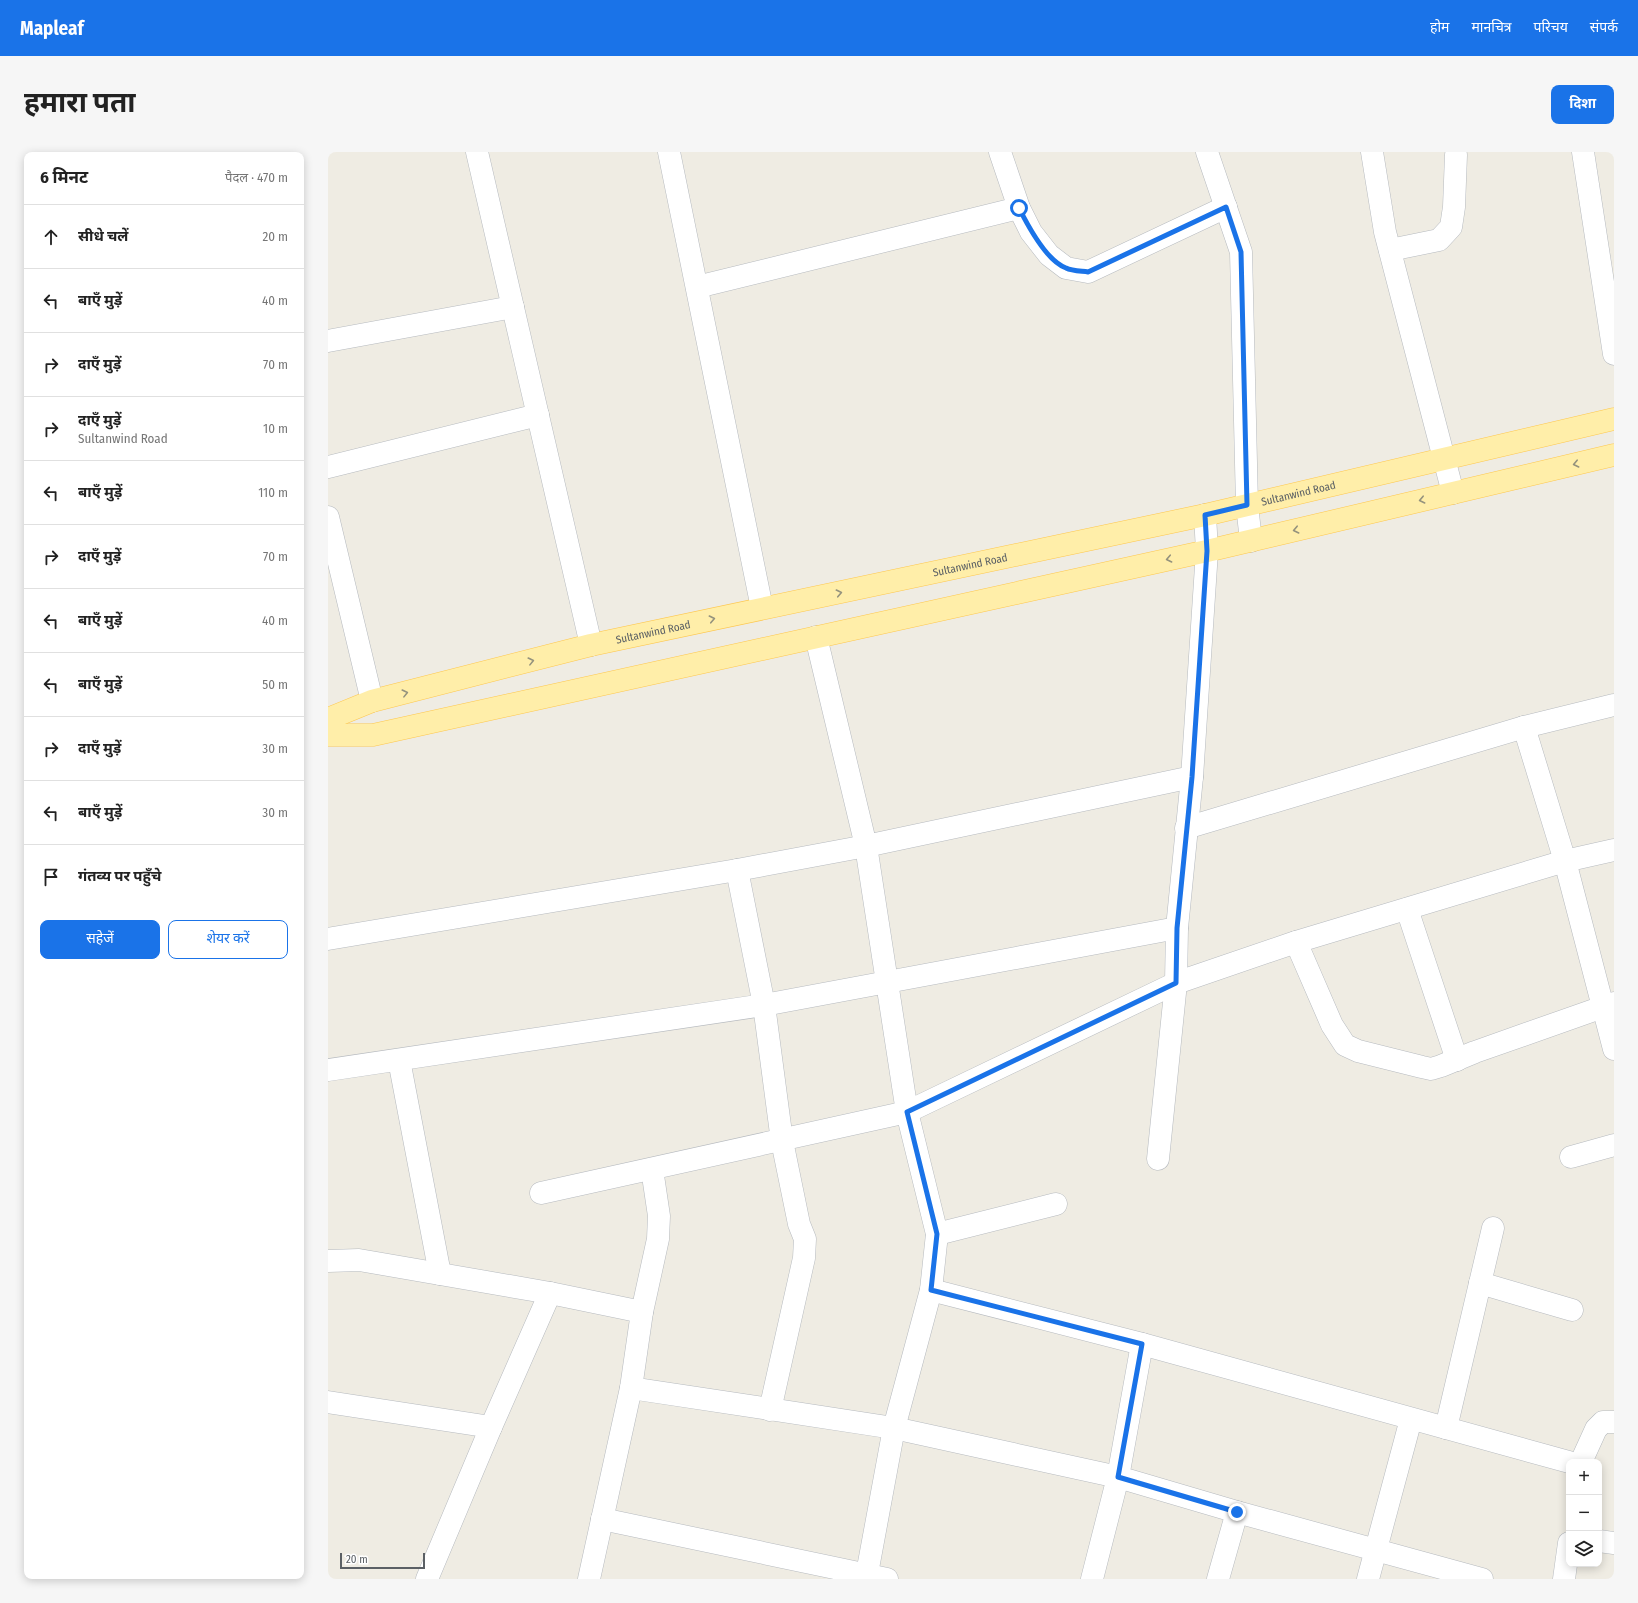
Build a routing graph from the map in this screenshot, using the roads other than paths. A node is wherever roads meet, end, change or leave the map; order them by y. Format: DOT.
graph roads {
  1 [pos="477,152"];
  2 [pos="669,152"];
  3 [pos="1000,152"];
  4 [pos="1207,152"];
  5 [pos="1372,152"];
  6 [pos="1583,152"];
  7 [pos="1462,153"];
  8 [pos="1226,207"];
  9 [pos="1019,208"];
  10 [pos="1390,250"];
  11 [pos="697,287"];
  12 [pos="513,307"];
  13 [pos="328,341"];
  14 [pos="1614,354"];
  15 [pos="538,415"];
  16 [pos="1614,419"];
  17 [pos="1614,455"];
  18 [pos="1443,458"];
  19 [pos="328,466"];
  20 [pos="1453,493"];
  21 [pos="1247,505"];
  22 [pos="1205,515"];
  23 [pos="328,517"];
  24 [pos="1251,541"];
  25 [pos="1207,551"];
  26 [pos="762,608"];
  27 [pos="816,637"];
  28 [pos="592,645"];
  29 [pos="372,701"];
  30 [pos="1614,705"];
  31 [pos="328,718"];
  32 [pos="1524,727"];
  33 [pos="328,735"];
  34 [pos="1192,777"];
  35 [pos="1186,828"];
  36 [pos="866,846"];
  37 [pos="1614,850"];
  38 [pos="1565,861"];
  39 [pos="737,870"];
  40 [pos="1407,909"];
  41 [pos="1177,928"];
  42 [pos="328,939"];
  43 [pos="1296,942"];
  44 [pos="886,981"];
  45 [pos="1176,983"];
  46 [pos="764,1005"];
  47 [pos="1608,1005"];
  48 [pos="1614,1049"];
  49 [pos="399,1060"];
  50 [pos="1457,1060"];
  51 [pos="328,1070"];
  52 [pos="907,1112"];
  53 [pos="782,1141"];
  54 [pos="1614,1145"];
  55 [pos="1571,1156"];
  56 [pos="1158,1159"];
  57 [pos="652,1168"];
  58 [pos="541,1193"];
  59 [pos="1056,1204"];
  60 [pos="1493,1228"];
  61 [pos="937,1234"];
  62 [pos="328,1261"];
  63 [pos="440,1274"];
  64 [pos="1480,1283"];
  65 [pos="931,1290"];
  66 [pos="550,1293"];
  67 [pos="1572,1310"];
  68 [pos="642,1312"];
  69 [pos="1142,1344"];
  70 [pos="631,1388"];
  71 [pos="328,1402"];
  72 [pos="770,1410"];
  73 [pos="1412,1419"];
  74 [pos="1614,1422"];
  75 [pos="491,1427"];
  76 [pos="894,1428"];
  77 [pos="1446,1428"];
  78 [pos="1582,1459"];
  79 [pos="1566,1461"];
  80 [pos="1118,1477"];
  81 [pos="1237,1512"];
  82 [pos="602,1520"];
  83 [pos="1602,1541"];
  84 [pos="1614,1543"];
  85 [pos="1376,1550"];
  86 [pos="1566,1565"];
  87 [pos="874,1578"];
  88 [pos="427,1579"];
  89 [pos="589,1579"];
  90 [pos="1092,1579"];
  91 [pos="1218,1579"];
  92 [pos="1368,1579"];
  93 [pos="1482,1579"];
  94 [pos="1564,1579"];
  1 -- 12 [label="street"];
  2 -- 11 [label="street"];
  3 -- 9 [label="street"];
  4 -- 8 [label="street"];
  5 -- 10 [label="street"];
  6 -- 14 [label="street"];
  7 -- 10 [label="street"];
  8 -- 9 [label="street"];
  8 -- 21 [label="street"];
  9 -- 11 [label="street"];
  10 -- 18 [label="street"];
  11 -- 26 [label="street"];
  12 -- 13 [label="street"];
  12 -- 15 [label="street"];
  15 -- 19 [label="street"];
  15 -- 28 [label="street"];
  16 -- 18 [label="main road, Sultanwind Road"];
  17 -- 20 [label="main road, one-way"];
  18 -- 20 [label="street"];
  18 -- 21 [label="main road, Sultanwind Road"];
  20 -- 24 [label="main road, one-way"];
  21 -- 22 [label="main road, Sultanwind Road"];
  21 -- 24 [label="street"];
  22 -- 25 [label="street"];
  26 -- 22 [label="main road, Sultanwind Road, one-way"];
  23 -- 29 [label="street"];
  24 -- 25 [label="main road"];
  25 -- 27 [label="main road, one-way"];
  25 -- 34 [label="street"];
  28 -- 26 [label="main road, Sultanwind Road, one-way"];
  27 -- 33 [label="main road"];
  27 -- 36 [label="street"];
  29 -- 28 [label="main road, Sultanwind Road, one-way"];
  29 -- 31 [label="main road, Sultanwind Road"];
  30 -- 32 [label="street"];
  32 -- 35 [label="street"];
  32 -- 38 [label="street"];
  34 -- 35 [label="street"];
  34 -- 36 [label="street"];
  35 -- 41 [label="street"];
  36 -- 39 [label="street"];
  36 -- 44 [label="street"];
  37 -- 38 [label="street"];
  38 -- 40 [label="street"];
  38 -- 47 [label="street"];
  39 -- 42 [label="street"];
  39 -- 46 [label="street"];
  40 -- 43 [label="street"];
  40 -- 50 [label="street"];
  41 -- 44 [label="street"];
  41 -- 45 [label="street"];
  43 -- 45 [label="street"];
  43 -- 50 [label="street"];
  44 -- 46 [label="street"];
  44 -- 52 [label="street"];
  45 -- 52 [label="street"];
  45 -- 56 [label="street"];
  46 -- 49 [label="street"];
  46 -- 53 [label="street"];
  47 -- 48 [label="street"];
  47 -- 50 [label="street"];
  49 -- 51 [label="street"];
  49 -- 63 [label="street"];
  52 -- 53 [label="street"];
  52 -- 61 [label="street"];
  53 -- 57 [label="street"];
  53 -- 72 [label="street"];
  54 -- 55 [label="street"];
  57 -- 58 [label="street"];
  57 -- 68 [label="street"];
  59 -- 61 [label="street"];
  60 -- 64 [label="street"];
  61 -- 65 [label="street"];
  62 -- 63 [label="street"];
  63 -- 66 [label="street"];
  64 -- 67 [label="street"];
  64 -- 77 [label="street"];
  65 -- 69 [label="street"];
  65 -- 76 [label="street"];
  66 -- 68 [label="street"];
  66 -- 75 [label="street"];
  68 -- 70 [label="street"];
  69 -- 73 [label="street"];
  69 -- 80 [label="street"];
  70 -- 72 [label="street"];
  70 -- 82 [label="street"];
  71 -- 75 [label="street"];
  72 -- 76 [label="street"];
  73 -- 77 [label="street"];
  73 -- 85 [label="street"];
  74 -- 78 [label="street"];
  75 -- 88 [label="street"];
  76 -- 80 [label="street"];
  76 -- 87 [label="street"];
  77 -- 79 [label="street"];
  80 -- 81 [label="street"];
  80 -- 90 [label="street"];
  81 -- 85 [label="street"];
  81 -- 91 [label="street"];
  82 -- 87 [label="street"];
  82 -- 89 [label="street"];
  83 -- 84 [label="street"];
  85 -- 92 [label="street"];
  85 -- 93 [label="street"];
  86 -- 94 [label="street"];
}
